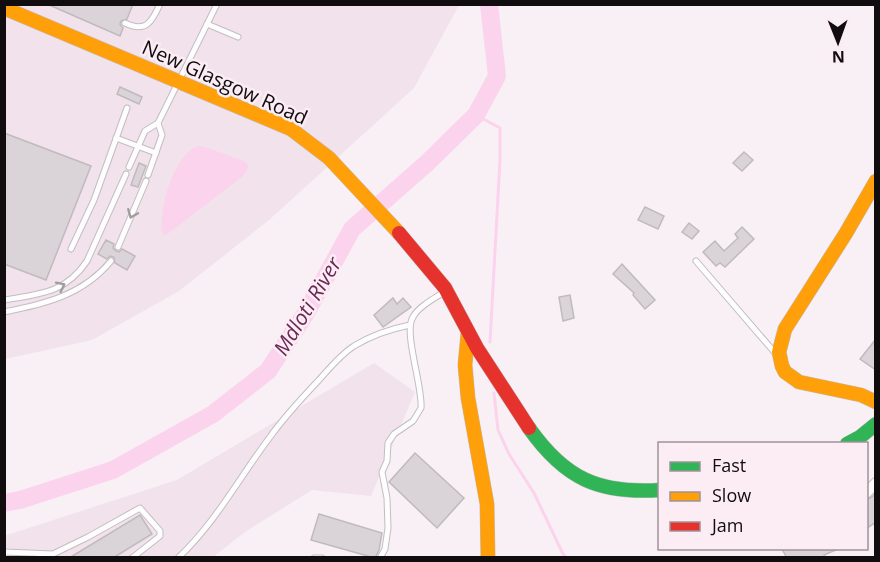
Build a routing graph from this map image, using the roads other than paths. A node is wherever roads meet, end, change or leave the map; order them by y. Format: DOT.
graph roads {
  1 [pos="160,4"];
  2 [pos="217,4"];
  3 [pos="4,8"];
  4 [pos="125,23"];
  5 [pos="207,24"];
  6 [pos="238,37"];
  7 [pos="178,82"];
  8 [pos="127,108"];
  9 [pos="158,123"];
  10 [pos="116,138"];
  11 [pos="138,147"];
  12 [pos="156,153"];
  13 [pos="129,167"];
  14 [pos="126,174"];
  15 [pos="876,181"];
  16 [pos="118,247"];
  17 [pos="71,249"];
  18 [pos="111,261"];
  19 [pos="696,261"];
  20 [pos="447,290"];
  21 [pos="4,300"];
  22 [pos="4,312"];
  23 [pos="410,325"];
  24 [pos="468,333"];
  25 [pos="779,357"];
  26 [pos="876,402"];
  27 [pos="876,424"];
  28 [pos="851,442"];
  29 [pos="658,490"];
  30 [pos="4,552"];
  31 [pos="29,555"];
  32 [pos="132,558"];
  33 [pos="178,558"];
  34 [pos="314,558"];
  35 [pos="322,558"];
  36 [pos="380,558"];
  37 [pos="488,558"];
  1 -- 4 [label="lane"];
  2 -- 5 [label="lane"];
  3 -- 7 [label="street, New Glasgow Road"];
  5 -- 6 [label="lane"];
  5 -- 7 [label="lane"];
  7 -- 9 [label="lane"];
  7 -- 20 [label="street, New Glasgow Road"];
  8 -- 10 [label="lane"];
  9 -- 11 [label="lane"];
  9 -- 12 [label="lane"];
  10 -- 11 [label="lane"];
  10 -- 17 [label="lane"];
  11 -- 12 [label="lane"];
  11 -- 13 [label="lane"];
  12 -- 16 [label="lane, one-way"];
  21 -- 14 [label="lane, one-way"];
  15 -- 25 [label="street"];
  18 -- 22 [label="lane"];
  19 -- 25 [label="lane"];
  20 -- 23 [label="lane"];
  20 -- 24 [label="street, New Glasgow Road"];
  23 -- 33 [label="lane"];
  23 -- 36 [label="lane"];
  24 -- 29 [label="street, New Glasgow Road"];
  24 -- 37 [label="street"];
  25 -- 26 [label="street"];
  27 -- 28 [label="street"];
  30 -- 31 [label="lane"];
  31 -- 32 [label="lane"];
  34 -- 35 [label="lane"];
}
